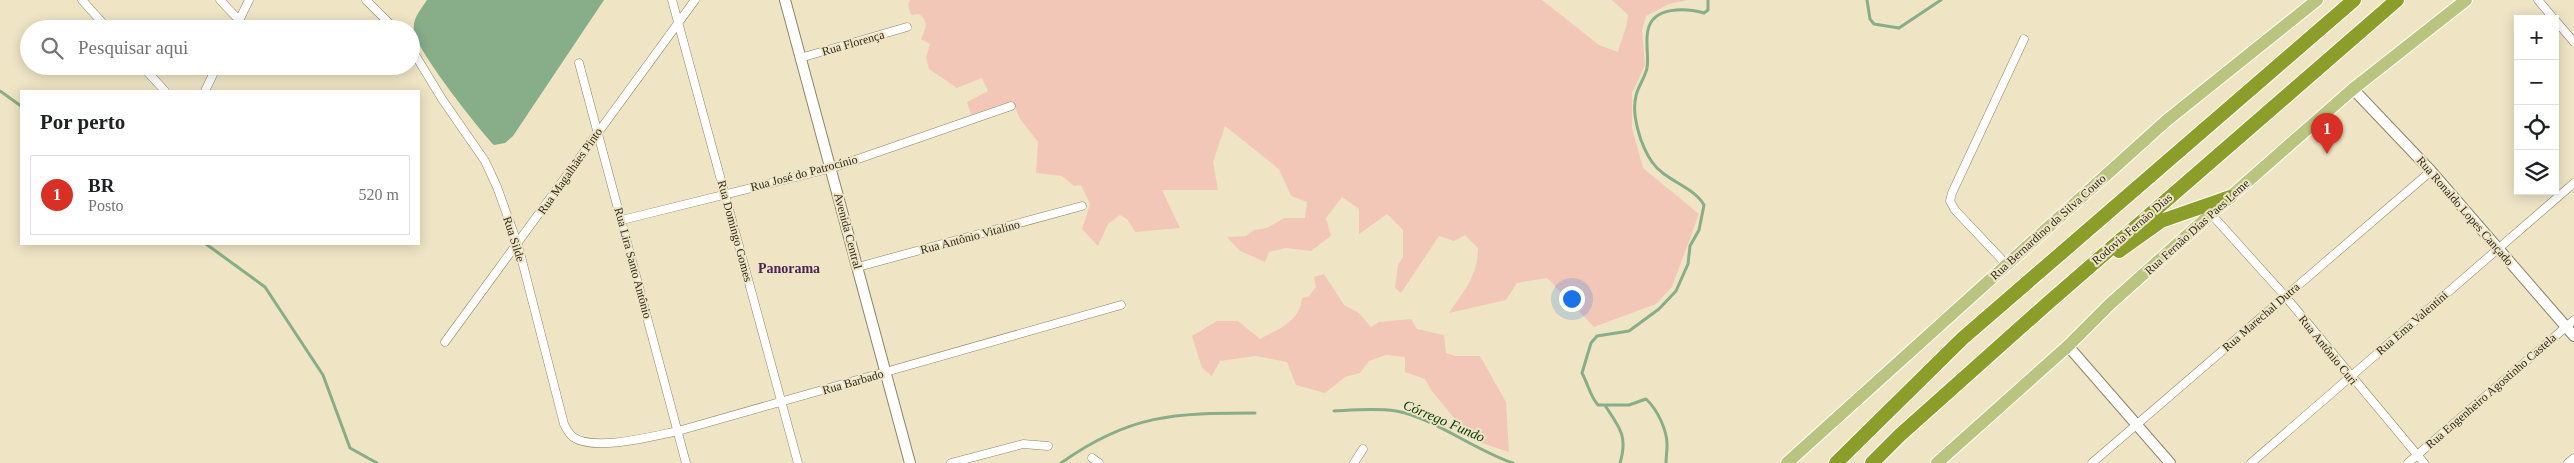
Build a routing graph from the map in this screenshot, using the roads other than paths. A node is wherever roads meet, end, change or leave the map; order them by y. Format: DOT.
graph roads {
  1 [pos="82,0"];
  2 [pos="220,0"];
  3 [pos="249,0"];
  4 [pos="366,0"];
  5 [pos="672,0"];
  6 [pos="695,0"];
  7 [pos="785,0"];
  8 [pos="2317,0"];
  9 [pos="2354,0"];
  10 [pos="2397,0"];
  11 [pos="2466,0"];
  12 [pos="2538,0"];
  13 [pos="2304,6"];
  14 [pos="2551,15"];
  15 [pos="100,20"];
  16 [pos="239,20"];
  17 [pos="386,20"];
  18 [pos="678,24"];
  19 [pos="2559,24"];
  20 [pos="907,27"];
  21 [pos="2024,39"];
  22 [pos="2574,42"];
  23 [pos="800,58"];
  24 [pos="420,63"];
  25 [pos="580,63"];
  26 [pos="150,75"];
  27 [pos="212,75"];
  28 [pos="2354,89"];
  29 [pos="164,90"];
  30 [pos="205,90"];
  31 [pos="1011,106"];
  32 [pos="598,132"];
  33 [pos="832,168"];
  34 [pos="2431,171"];
  35 [pos="2574,183"];
  36 [pos="725,194"];
  37 [pos="2230,197"];
  38 [pos="1082,206"];
  39 [pos="2212,215"];
  40 [pos="622,220"];
  41 [pos="518,245"];
  42 [pos="2498,249"];
  43 [pos="2007,265"];
  44 [pos="858,267"];
  45 [pos="2285,296"];
  46 [pos="2048,303"];
  47 [pos="1121,305"];
  48 [pos="2570,323"];
  49 [pos="2574,336"];
  50 [pos="445,342"];
  51 [pos="2068,346"];
  52 [pos="885,373"];
  53 [pos="2350,377"];
  54 [pos="782,403"];
  55 [pos="2139,425"];
  56 [pos="678,432"];
  57 [pos="582,442"];
  58 [pos="1048,446"];
  59 [pos="1364,449"];
  60 [pos="2417,455"];
  61 [pos="1092,458"];
  62 [pos="2574,458"];
  63 [pos="686,463"];
  64 [pos="798,463"];
  65 [pos="910,463"];
  66 [pos="951,463"];
  67 [pos="1099,463"];
  68 [pos="1354,463"];
  69 [pos="1787,463"];
  70 [pos="1836,463"];
  71 [pos="1872,463"];
  72 [pos="1937,463"];
  73 [pos="2092,463"];
  74 [pos="2170,463"];
  75 [pos="2251,463"];
  76 [pos="2408,463"];
  77 [pos="2424,463"];
  78 [pos="2568,463"];
  1 -- 15 [label="street"];
  2 -- 16 [label="street"];
  3 -- 16 [label="street"];
  4 -- 17 [label="street"];
  5 -- 18 [label="street, Rua Domingo Gomes"];
  6 -- 18 [label="street, Rua Magalhães Pinto"];
  7 -- 23 [label="street, Avenida Central"];
  8 -- 13 [label="main road, Rua Bernardino da Silva Couto"];
  9 -- 70 [label="highway"];
  10 -- 46 [label="highway, Rodovia Fernão Dias"];
  11 -- 28 [label="main road, Rua Fernão Dias Paes Leme"];
  12 -- 14 [label="street"];
  13 -- 43 [label="main road, Rua Bernardino da Silva Couto"];
  18 -- 32 [label="street, Rua Magalhães Pinto"];
  18 -- 36 [label="street, Rua Domingo Gomes"];
  19 -- 22 [label="street"];
  20 -- 23 [label="street, Rua Florença"];
  21 -- 43 [label="street"];
  23 -- 33 [label="street, Avenida Central"];
  24 -- 41 [label="street, Rua Silde"];
  25 -- 32 [label="street, Rua Lira Santo Antônio"];
  26 -- 29 [label="street"];
  27 -- 30 [label="street"];
  28 -- 34 [label="street, Rua Ronaldo Lopes Cançado"];
  28 -- 37 [label="main road, Rua Fernão Dias Paes Leme"];
  31 -- 33 [label="street, Rua José do Patrocínio"];
  32 -- 40 [label="street, Rua Lira Santo Antônio"];
  32 -- 41 [label="street, Rua Magalhães Pinto"];
  33 -- 36 [label="street, Rua José do Patrocínio"];
  33 -- 44 [label="street, Avenida Central"];
  34 -- 42 [label="street, Rua Ronaldo Lopes Cançado"];
  34 -- 45 [label="street, Rua Marechal Dutra"];
  35 -- 42 [label="street, Rua Ema Valentini"];
  36 -- 40 [label="street, Rua José do Patrocínio"];
  36 -- 54 [label="street, Rua Domingo Gomes"];
  37 -- 39 [label="main road, Rua Fernão Dias Paes Leme"];
  37 -- 46 [label="highway"];
  38 -- 44 [label="street, Rua Antônio Vitalino"];
  39 -- 45 [label="street, Rua Antônio Curi"];
  39 -- 51 [label="main road, Rua Fernão Dias Paes Leme"];
  40 -- 56 [label="street, Rua Lira Santo Antônio"];
  41 -- 50 [label="street, Rua Magalhães Pinto"];
  41 -- 57 [label="street, Rua Silde"];
  42 -- 48 [label="street, Rua Ronaldo Lopes Cançado"];
  42 -- 53 [label="street, Rua Ema Valentini"];
  43 -- 69 [label="main road, Rua Bernardino da Silva Couto"];
  44 -- 52 [label="street, Avenida Central"];
  45 -- 53 [label="street, Rua Antônio Curi"];
  45 -- 55 [label="street, Rua Marechal Dutra"];
  46 -- 71 [label="highway, Rodovia Fernão Dias"];
  47 -- 52 [label="street, Rua Barbado"];
  48 -- 49 [label="street, Rua Ronaldo Lopes Cançado"];
  48 -- 60 [label="street, Rua Engenheiro Agostinho Castela"];
  51 -- 55 [label="street"];
  51 -- 72 [label="main road, Rua Fernão Dias Paes Leme"];
  52 -- 54 [label="street, Rua Barbado"];
  52 -- 65 [label="street, Avenida Central"];
  53 -- 60 [label="street, Rua Antônio Curi"];
  53 -- 75 [label="street, Rua Ema Valentini"];
  54 -- 56 [label="street, Rua Barbado"];
  54 -- 64 [label="street, Rua Domingo Gomes"];
  55 -- 73 [label="street, Rua Marechal Dutra"];
  55 -- 74 [label="street"];
  56 -- 57 [label="street, Rua Barbado"];
  56 -- 63 [label="street, Rua Lira Santo Antônio"];
  58 -- 66 [label="street"];
  59 -- 68 [label="street"];
  60 -- 76 [label="street, Rua Engenheiro Agostinho Castela"];
  60 -- 77 [label="street, Rua Antônio Curi"];
  61 -- 67 [label="street"];
  62 -- 78 [label="street"];
}
